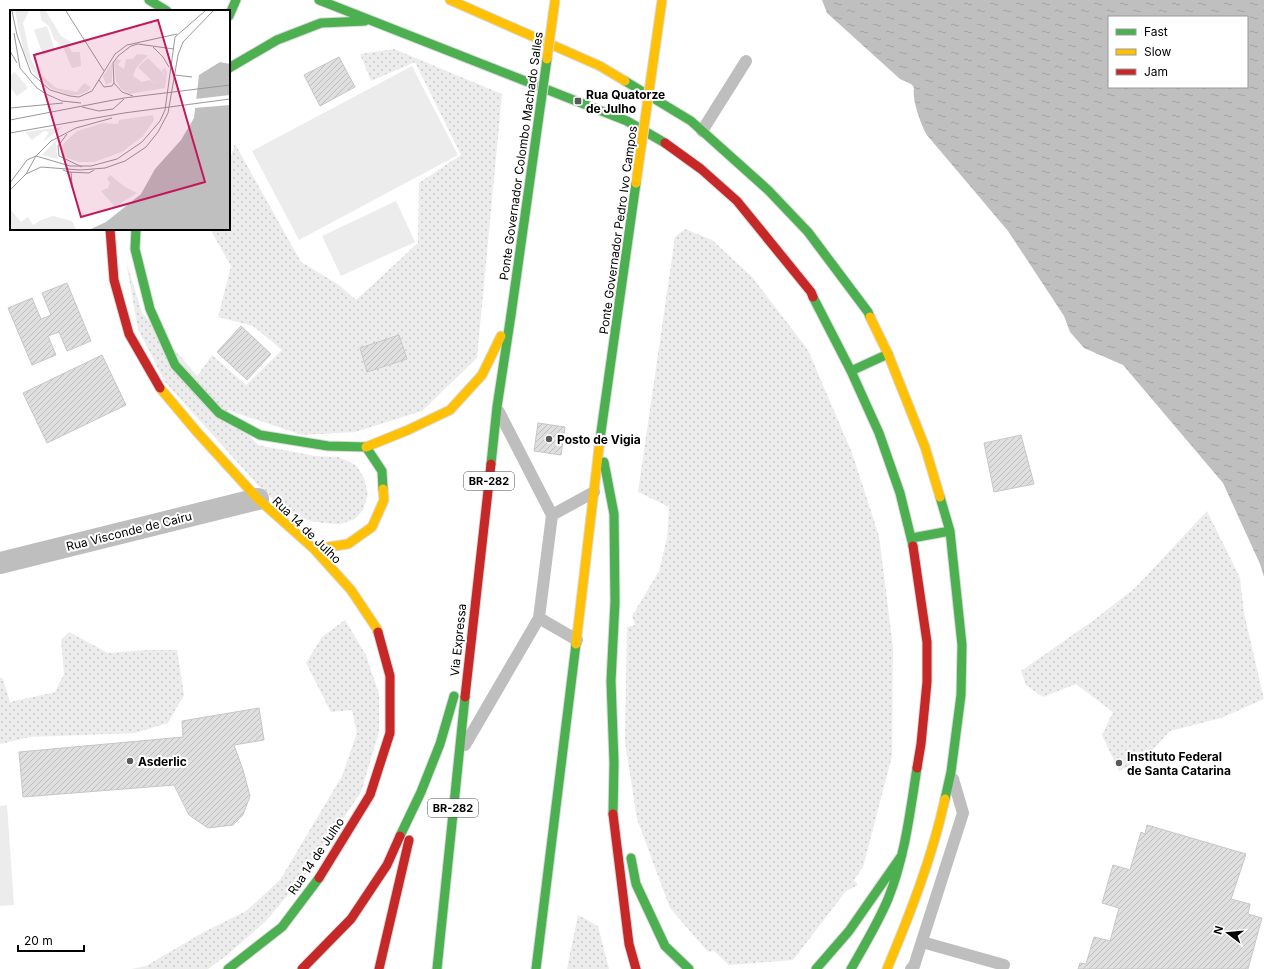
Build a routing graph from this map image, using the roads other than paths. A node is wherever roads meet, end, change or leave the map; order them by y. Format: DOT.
graph roads {
  1 [pos="149,0"];
  2 [pos="236,0"];
  3 [pos="319,0"];
  4 [pos="450,0"];
  5 [pos="555,0"];
  6 [pos="662,0"];
  7 [pos="164,10"];
  8 [pos="230,14"];
  9 [pos="373,21"];
  10 [pos="746,60"];
  11 [pos="230,67"];
  12 [pos="702,131"];
  13 [pos="110,230"];
  14 [pos="136,230"];
  15 [pos="511,315"];
  16 [pos="888,354"];
  17 [pos="852,370"];
  18 [pos="497,408"];
  19 [pos="600,439"];
  20 [pos="366,447"];
  21 [pos="594,492"];
  22 [pos="258,499"];
  23 [pos="552,515"];
  24 [pos="950,531"];
  25 [pos="912,538"];
  26 [pos="314,549"];
  27 [pos="0,563"];
  28 [pos="538,618"];
  29 [pos="577,640"];
  30 [pos="470,647"];
  31 [pos="458,757"];
  32 [pos="614,763"];
  33 [pos="951,772"];
  34 [pos="421,792"];
  35 [pos="622,810"];
  36 [pos="629,847"];
  37 [pos="902,855"];
  38 [pos="922,942"];
  39 [pos="1004,965"];
  40 [pos="228,969"];
  41 [pos="302,969"];
  42 [pos="379,969"];
  43 [pos="437,969"];
  44 [pos="536,969"];
  45 [pos="636,969"];
  46 [pos="689,969"];
  47 [pos="816,969"];
  48 [pos="851,969"];
  49 [pos="887,969"];
  50 [pos="911,969"];
  1 -- 7 [label="main road"];
  2 -- 8 [label="main road"];
  3 -- 9 [label="main road"];
  4 -- 12 [label="main road"];
  5 -- 15 [label="main road, Ponte Governador Colombo Machado Salles, bridge"];
  6 -- 19 [label="main road, Ponte Governador Pedro Ivo Campos, bridge"];
  9 -- 11 [label="main road"];
  9 -- 17 [label="main road"];
  10 -- 12 [label="lane"];
  12 -- 16 [label="main road"];
  13 -- 22 [label="main road, Rua 14 de Julho"];
  14 -- 20 [label="main road"];
  15 -- 18 [label="main road, Via Expressa / BR-282"];
  15 -- 20 [label="main road"];
  16 -- 17 [label="main road"];
  16 -- 24 [label="main road"];
  17 -- 25 [label="main road"];
  18 -- 23 [label="lane"];
  18 -- 30 [label="main road, Via Expressa / BR-282"];
  19 -- 21 [label="main road"];
  19 -- 32 [label="main road"];
  20 -- 26 [label="main road"];
  21 -- 23 [label="lane"];
  21 -- 29 [label="main road"];
  22 -- 26 [label="main road, Rua 14 de Julho"];
  22 -- 27 [label="street, Rua Visconde de Cairu"];
  23 -- 28 [label="lane"];
  24 -- 25 [label="main road"];
  24 -- 33 [label="main road"];
  25 -- 37 [label="main road"];
  26 -- 40 [label="main road, Rua 14 de Julho"];
  28 -- 29 [label="lane"];
  28 -- 31 [label="lane"];
  29 -- 44 [label="main road"];
  30 -- 31 [label="main road, Via Expressa / BR-282"];
  30 -- 34 [label="main road"];
  31 -- 43 [label="main road, Via Expressa / BR-282"];
  32 -- 35 [label="main road"];
  32 -- 45 [label="main road"];
  33 -- 38 [label="lane"];
  33 -- 49 [label="main road"];
  34 -- 41 [label="main road"];
  34 -- 42 [label="main road"];
  36 -- 46 [label="main road"];
  37 -- 47 [label="main road"];
  37 -- 48 [label="main road"];
  38 -- 39 [label="lane"];
  38 -- 50 [label="lane"];
}
